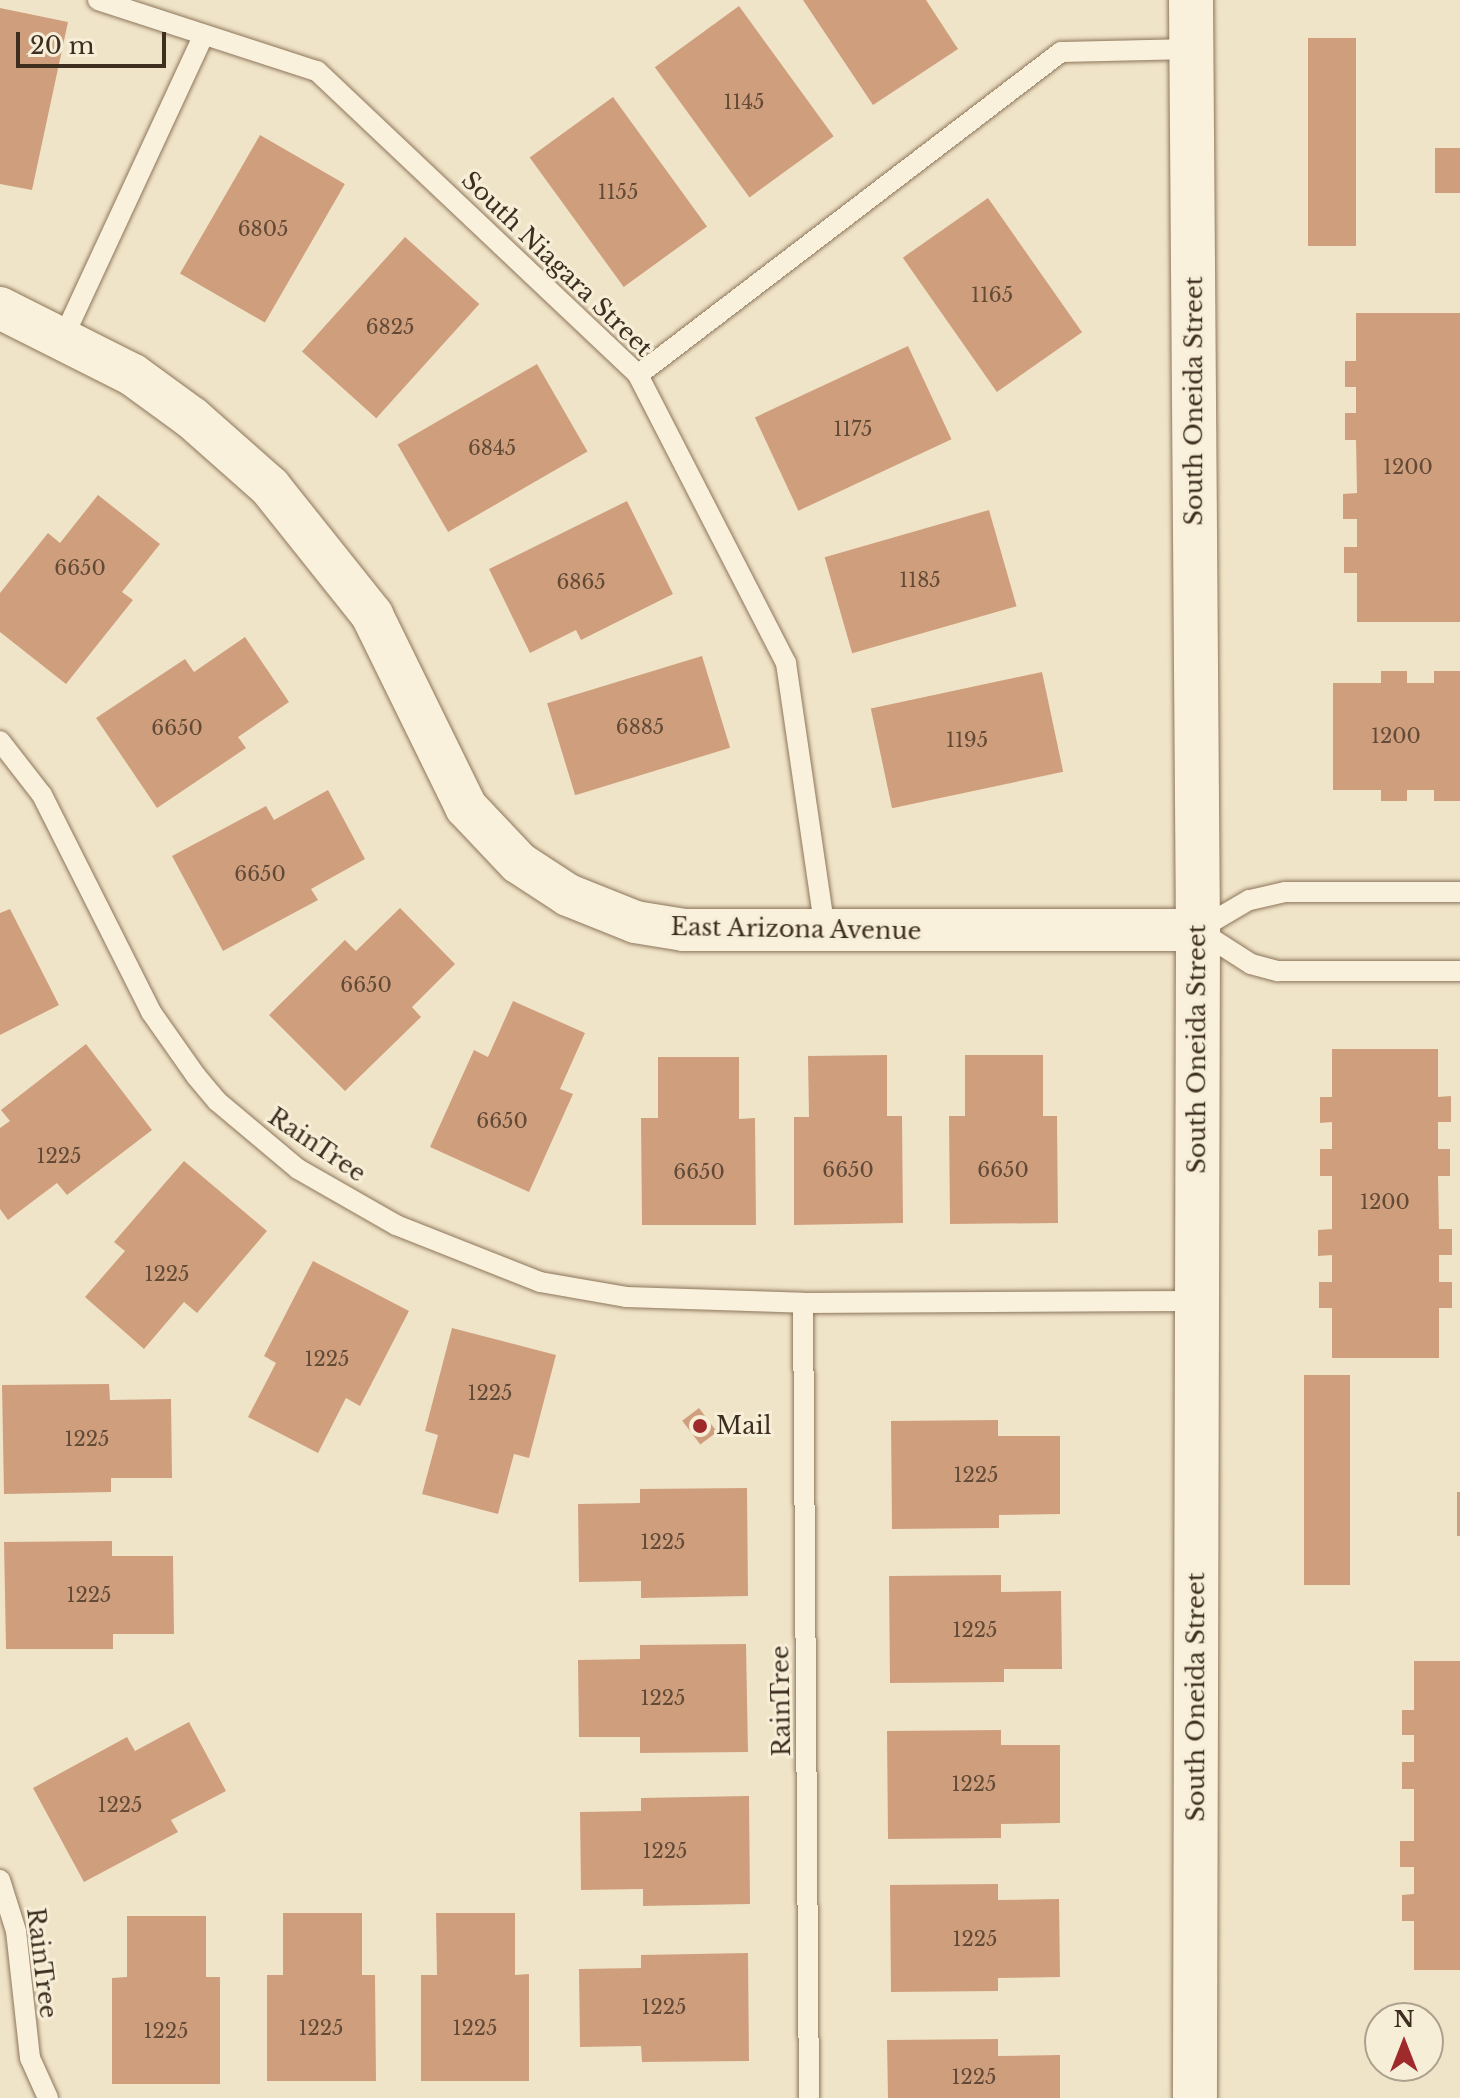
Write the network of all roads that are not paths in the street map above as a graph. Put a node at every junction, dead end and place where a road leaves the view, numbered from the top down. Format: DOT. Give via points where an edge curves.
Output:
graph roads {
  1 [pos="98,0"];
  2 [pos="1191,0"];
  3 [pos="204,35"];
  4 [pos="1192,49"];
  5 [pos="0,308"];
  6 [pos="64,336"];
  7 [pos="638,375"];
  8 [pos="0,741"];
  9 [pos="1460,892"];
  10 [pos="1198,930"];
  11 [pos="825,931"];
  12 [pos="1460,971"];
  13 [pos="1197,1301"];
  14 [pos="803,1303"];
  15 [pos="0,1880"];
  16 [pos="48,2098"];
  17 [pos="809,2098"];
  18 [pos="1195,2098"];
  1 -- 3 [label="lane, South Niagara Street"];
  2 -- 4 [label="street, South Oneida Street"];
  3 -- 6 [label="lane"];
  3 -- 7 [label="lane, South Niagara Street" via="317,71"];
  4 -- 7 [label="lane" via="1061,52"];
  4 -- 10 [label="street, South Oneida Street"];
  5 -- 6 [label="street, East Arizona Avenue"];
  6 -- 11 [label="street, East Arizona Avenue" via="179,407 300,519 372,615 466,807 519,863 585,904 648,925"];
  7 -- 11 [label="lane, South Niagara Street" via="786,663"];
  8 -- 14 [label="lane, RainTree" via="42,795 170,1041 217,1101 298,1169 396,1225 540,1282 626,1297"];
  9 -- 10 [label="lane" via="1285,892 1249,900"];
  10 -- 11 [label="street, East Arizona Avenue"];
  10 -- 12 [label="lane" via="1251,964 1278,971"];
  10 -- 13 [label="street, South Oneida Street"];
  13 -- 14 [label="lane, RainTree"];
  13 -- 18 [label="street, South Oneida Street"];
  14 -- 17 [label="lane, RainTree"];
  15 -- 16 [label="lane, RainTree" via="16,1931 30,2058"];
}
